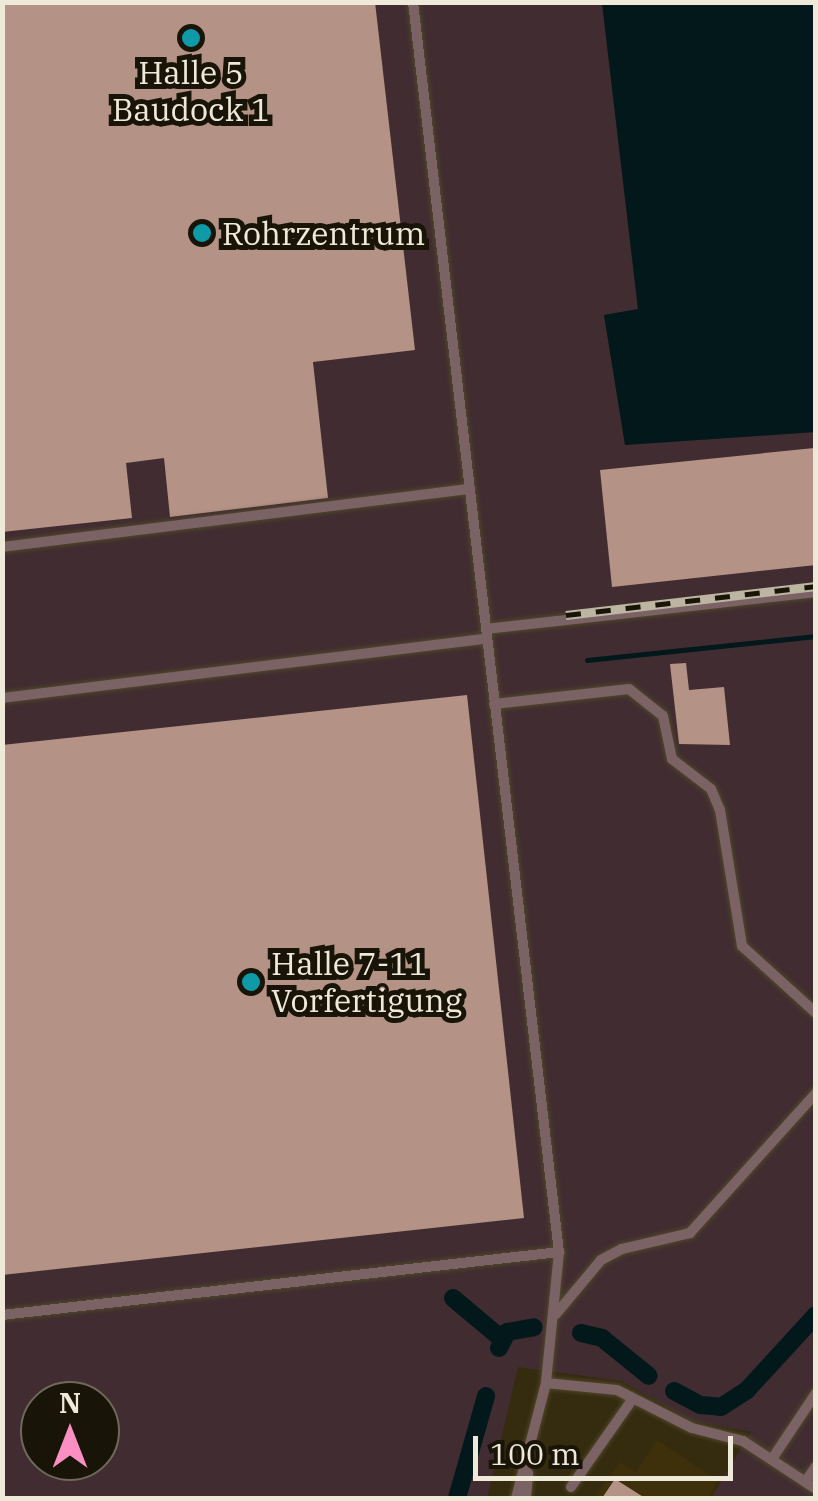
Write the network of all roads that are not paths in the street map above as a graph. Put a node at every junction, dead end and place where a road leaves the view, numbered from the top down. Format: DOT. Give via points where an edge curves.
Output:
graph roads {
  1 [pos="414,2"];
  2 [pos="469,488"];
  3 [pos="2,547"];
  4 [pos="816,592"];
  5 [pos="486,634"];
  6 [pos="2,698"];
  7 [pos="494,704"];
  8 [pos="816,1013"];
  9 [pos="816,1093"];
  10 [pos="559,1252"];
  11 [pos="2,1315"];
  12 [pos="553,1320"];
  13 [pos="546,1383"];
  14 [pos="816,1393"];
  15 [pos="632,1400"];
  16 [pos="531,1442"];
  17 [pos="772,1459"];
  18 [pos="816,1466"];
  19 [pos="810,1485"];
  20 [pos="571,1488"];
  21 [pos="516,1498"];
  22 [pos="526,1498"];
  1 -- 2 [label="lane"];
  2 -- 3 [label="lane"];
  2 -- 5 [label="lane"];
  4 -- 5 [label="lane"];
  5 -- 6 [label="lane"];
  5 -- 7 [label="lane"];
  7 -- 8 [label="lane" via="629,690 663,716 672,759 711,789 720,810 742,946"];
  7 -- 10 [label="lane"];
  9 -- 12 [label="lane" via="690,1233 601,1260"];
  10 -- 11 [label="lane"];
  10 -- 12 [label="lane"];
  12 -- 13 [label="lane"];
  13 -- 15 [label="lane" via="589,1382"];
  13 -- 16 [label="lane"];
  14 -- 17 [label="lane"];
  15 -- 17 [label="lane"];
  15 -- 20 [label="lane"];
  16 -- 21 [label="lane"];
  16 -- 22 [label="lane"];
  17 -- 19 [label="lane"];
  18 -- 19 [label="lane"];
}
